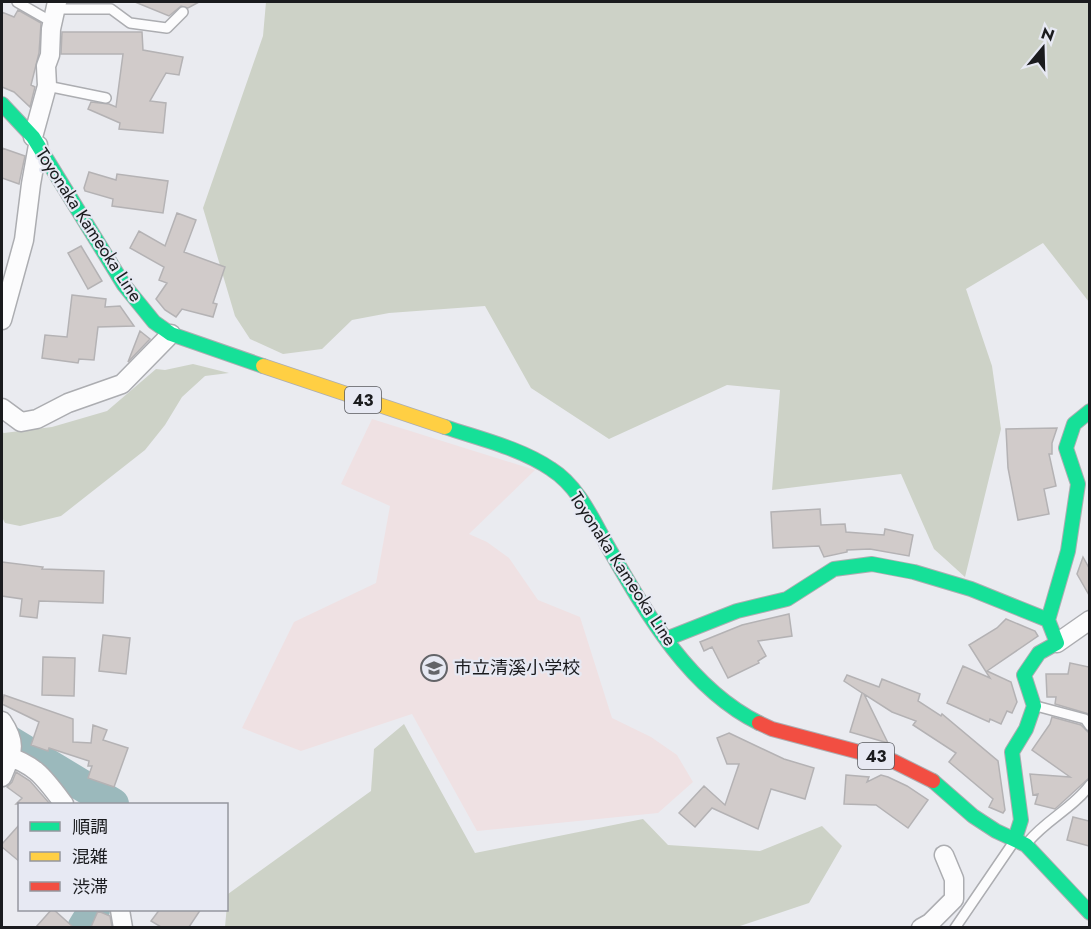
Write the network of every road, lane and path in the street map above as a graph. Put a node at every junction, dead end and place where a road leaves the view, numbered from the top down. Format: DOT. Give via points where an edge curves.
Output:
graph roads {
  1 [pos="17,2"];
  2 [pos="55,11"];
  3 [pos="183,12"];
  4 [pos="47,86"];
  5 [pos="106,98"];
  6 [pos="2,104"];
  7 [pos="35,141"];
  8 [pos="2,320"];
  9 [pos="171,333"];
  10 [pos="2,408"];
  11 [pos="1089,411"];
  12 [pos="1048,620"];
  13 [pos="1089,620"];
  14 [pos="666,639"];
  15 [pos="1057,643"];
  16 [pos="1034,706"];
  17 [pos="2,721"];
  18 [pos="1089,726"];
  19 [pos="6,755"];
  20 [pos="2,777"];
  21 [pos="1089,785"];
  22 [pos="63,803"];
  23 [pos="1020,842"];
  24 [pos="944,855"];
  25 [pos="1089,913"];
  26 [pos="921,927"];
  27 [pos="955,927"];
  1 -- 2 [label="lane"];
  2 -- 3 [label="lane" via="111,9 130,23 167,28"];
  2 -- 4 [label="street" via="46,66"];
  4 -- 5 [label="lane"];
  4 -- 7 [label="street"];
  6 -- 7 [label="main road, Toyonaka Kameoka Line / 43"];
  7 -- 8 [label="street" via="24,240"];
  7 -- 9 [label="main road, Toyonaka Kameoka Line / 43" via="124,285 154,322"];
  9 -- 10 [label="street" via="122,384 21,423"];
  9 -- 14 [label="main road, Toyonaka Kameoka Line / 43" via="513,450 552,469 579,496"];
  11 -- 12 [label="main road" via="1074,424 1066,448 1078,484 1068,551"];
  12 -- 14 [label="main road" via="971,589 872,564 834,569 787,599 737,611"];
  12 -- 15 [label="main road"];
  13 -- 15 [label="street"];
  14 -- 23 [label="main road, Toyonaka Kameoka Line / 43" via="706,686 737,712 772,729 910,768 936,783 973,816"];
  15 -- 16 [label="main road" via="1039,653 1024,675"];
  16 -- 18 [label="lane" via="1085,719"];
  16 -- 23 [label="main road" via="1012,752"];
  17 -- 19 [label="street" via="13,746"];
  19 -- 20 [label="street"];
  19 -- 22 [label="street" via="42,774"];
  21 -- 23 [label="lane" via="1081,797"];
  23 -- 25 [label="main road, Toyonaka Kameoka Line / 43"];
  23 -- 27 [label="lane"];
  24 -- 26 [label="street" via="954,879 954,899"];
}
